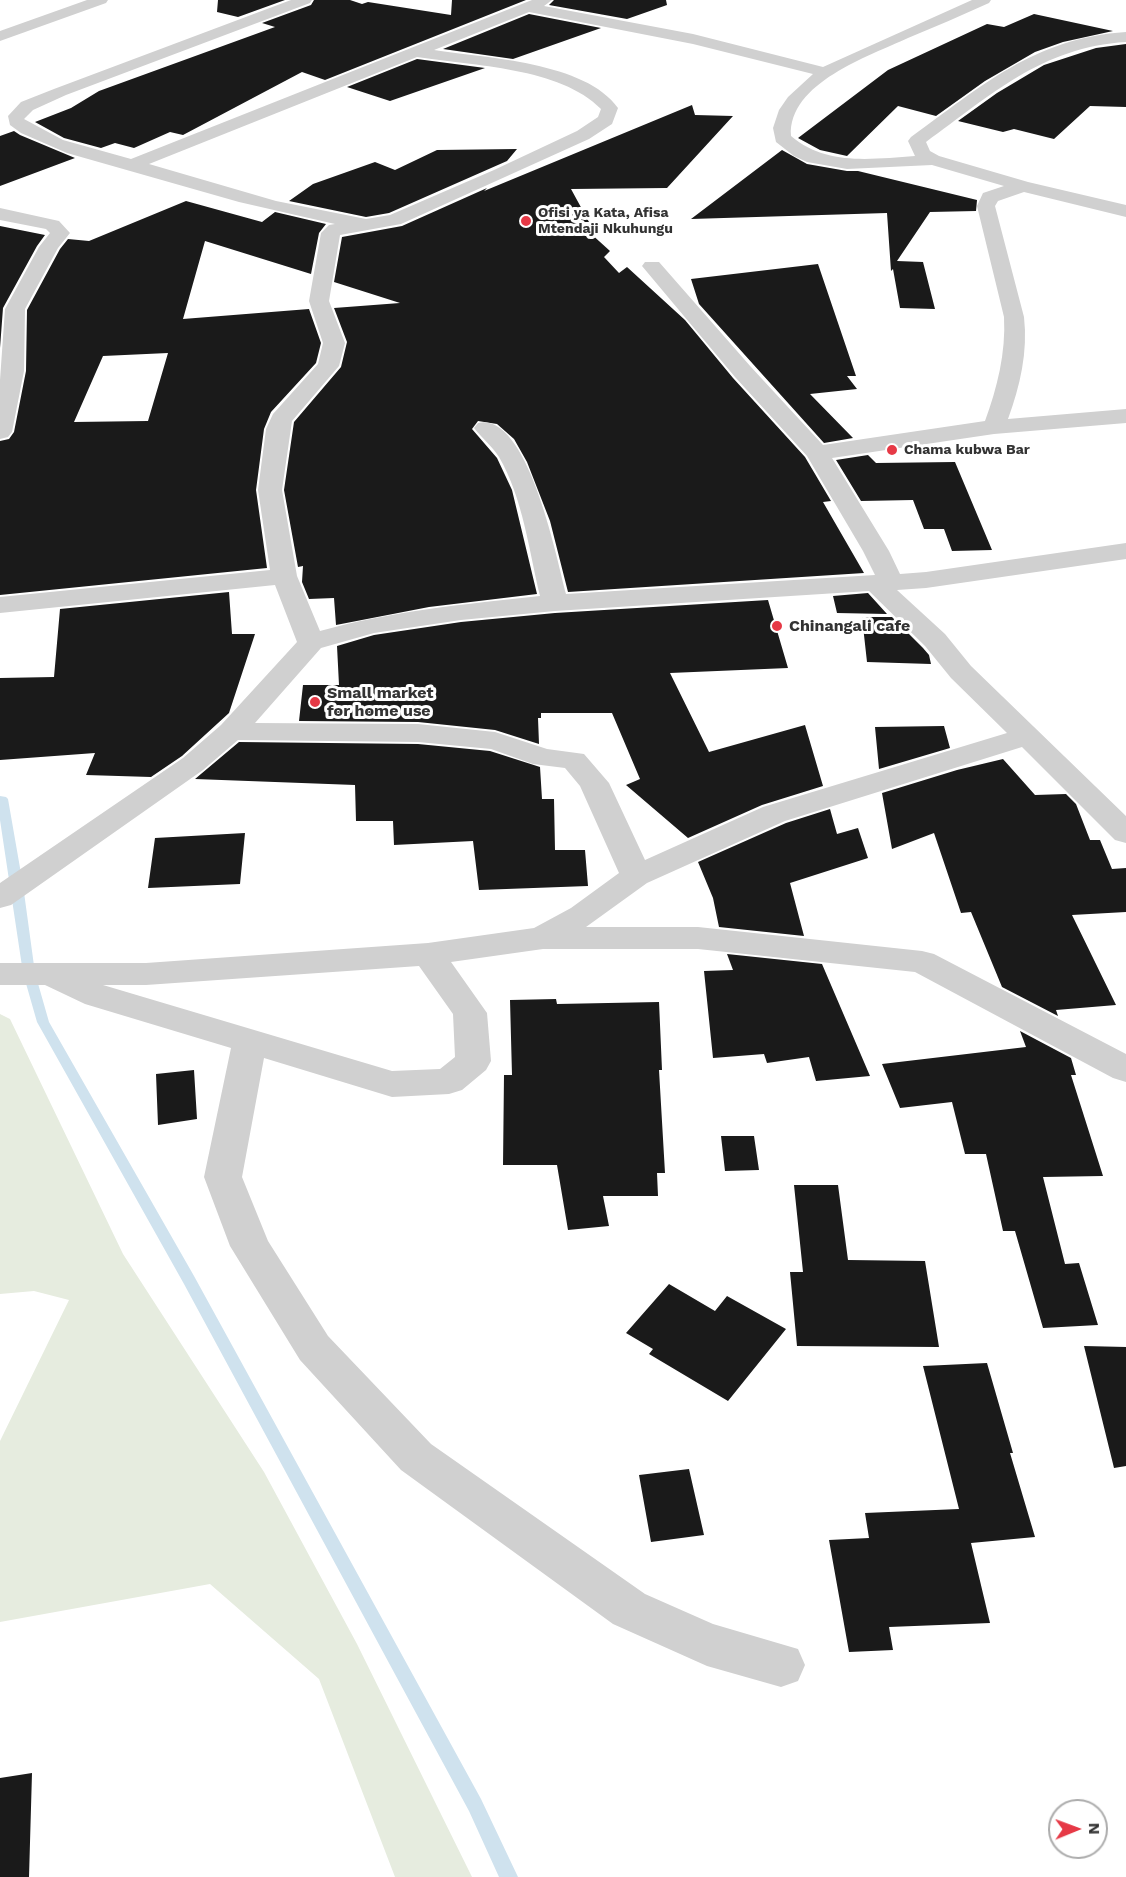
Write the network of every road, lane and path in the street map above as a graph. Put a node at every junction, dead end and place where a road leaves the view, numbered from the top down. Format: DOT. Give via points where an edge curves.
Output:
graph roads {
  1 [pos="101,0"];
  2 [pos="305,0"];
  3 [pos="544,0"];
  4 [pos="984,0"];
  5 [pos="528,7"];
  6 [pos="0,36"];
  7 [pos="1126,37"];
  8 [pos="418,52"];
  9 [pos="825,72"];
  10 [pos="933,160"];
  11 [pos="132,165"];
  12 [pos="1023,186"];
  13 [pos="1126,211"];
  14 [pos="3,217"];
  15 [pos="371,222"];
  16 [pos="652,266"];
  17 [pos="1126,416"];
  18 [pos="994,427"];
  19 [pos="486,428"];
  20 [pos="0,432"];
  21 [pos="817,453"];
  22 [pos="1126,551"];
  23 [pos="284,576"];
  24 [pos="883,583"];
  25 [pos="555,603"];
  26 [pos="0,605"];
  27 [pos="311,642"];
  28 [pos="231,731"];
  29 [pos="1028,736"];
  30 [pos="1126,833"];
  31 [pos="636,876"];
  32 [pos="0,898"];
  33 [pos="542,938"];
  34 [pos="428,954"];
  35 [pos="46,974"];
  36 [pos="0,975"];
  37 [pos="250,1042"];
  38 [pos="1126,1069"];
  39 [pos="782,1665"];
  1 -- 6 [label="street"];
  2 -- 11 [label="street" via="60,92 27,106 16,116 21,126 43,137"];
  3 -- 5 [label="street"];
  4 -- 9 [label="street"];
  5 -- 8 [label="street"];
  5 -- 9 [label="street" via="684,37"];
  7 -- 10 [label="street" via="1092,39 1029,63 917,141 922,154"];
  8 -- 11 [label="street"];
  8 -- 15 [label="street" via="541,74 582,86 610,108 606,120 583,135 394,220"];
  9 -- 10 [label="street" via="785,114 780,127 782,138 801,153 824,161"];
  10 -- 12 [label="street"];
  11 -- 15 [label="street" via="296,212"];
  12 -- 13 [label="street"];
  12 -- 18 [label="street" via="990,197 986,206 1017,334"];
  14 -- 20 [label="street" via="52,225 60,233 15,309 13,371"];
  15 -- 23 [label="street" via="331,233 319,301 334,343 328,366 281,419 278,429 270,490"];
  16 -- 21 [label="street"];
  17 -- 18 [label="street"];
  18 -- 21 [label="street"];
  19 -- 25 [label="street" via="504,446 519,476"];
  21 -- 24 [label="street" via="870,541"];
  22 -- 24 [label="street"];
  23 -- 26 [label="street"];
  23 -- 27 [label="street"];
  24 -- 25 [label="street"];
  24 -- 29 [label="street" via="961,672"];
  25 -- 27 [label="street" via="372,625"];
  27 -- 28 [label="street"];
  28 -- 31 [label="street" via="418,733 495,741 543,758 574,760 594,783"];
  28 -- 32 [label="street" via="193,764"];
  29 -- 30 [label="street"];
  29 -- 31 [label="street" via="774,814"];
  31 -- 33 [label="street" via="583,915"];
  33 -- 34 [label="street"];
  33 -- 38 [label="street" via="698,938 922,962"];
  34 -- 35 [label="street" via="146,974"];
  34 -- 37 [label="street" via="470,1012 473,1061 449,1081 392,1084"];
  35 -- 36 [label="street"];
  35 -- 37 [label="street" via="97,996"];
  37 -- 39 [label="street" via="223,1177 250,1246 314,1348 416,1457 620,1603 707,1644"];
}
